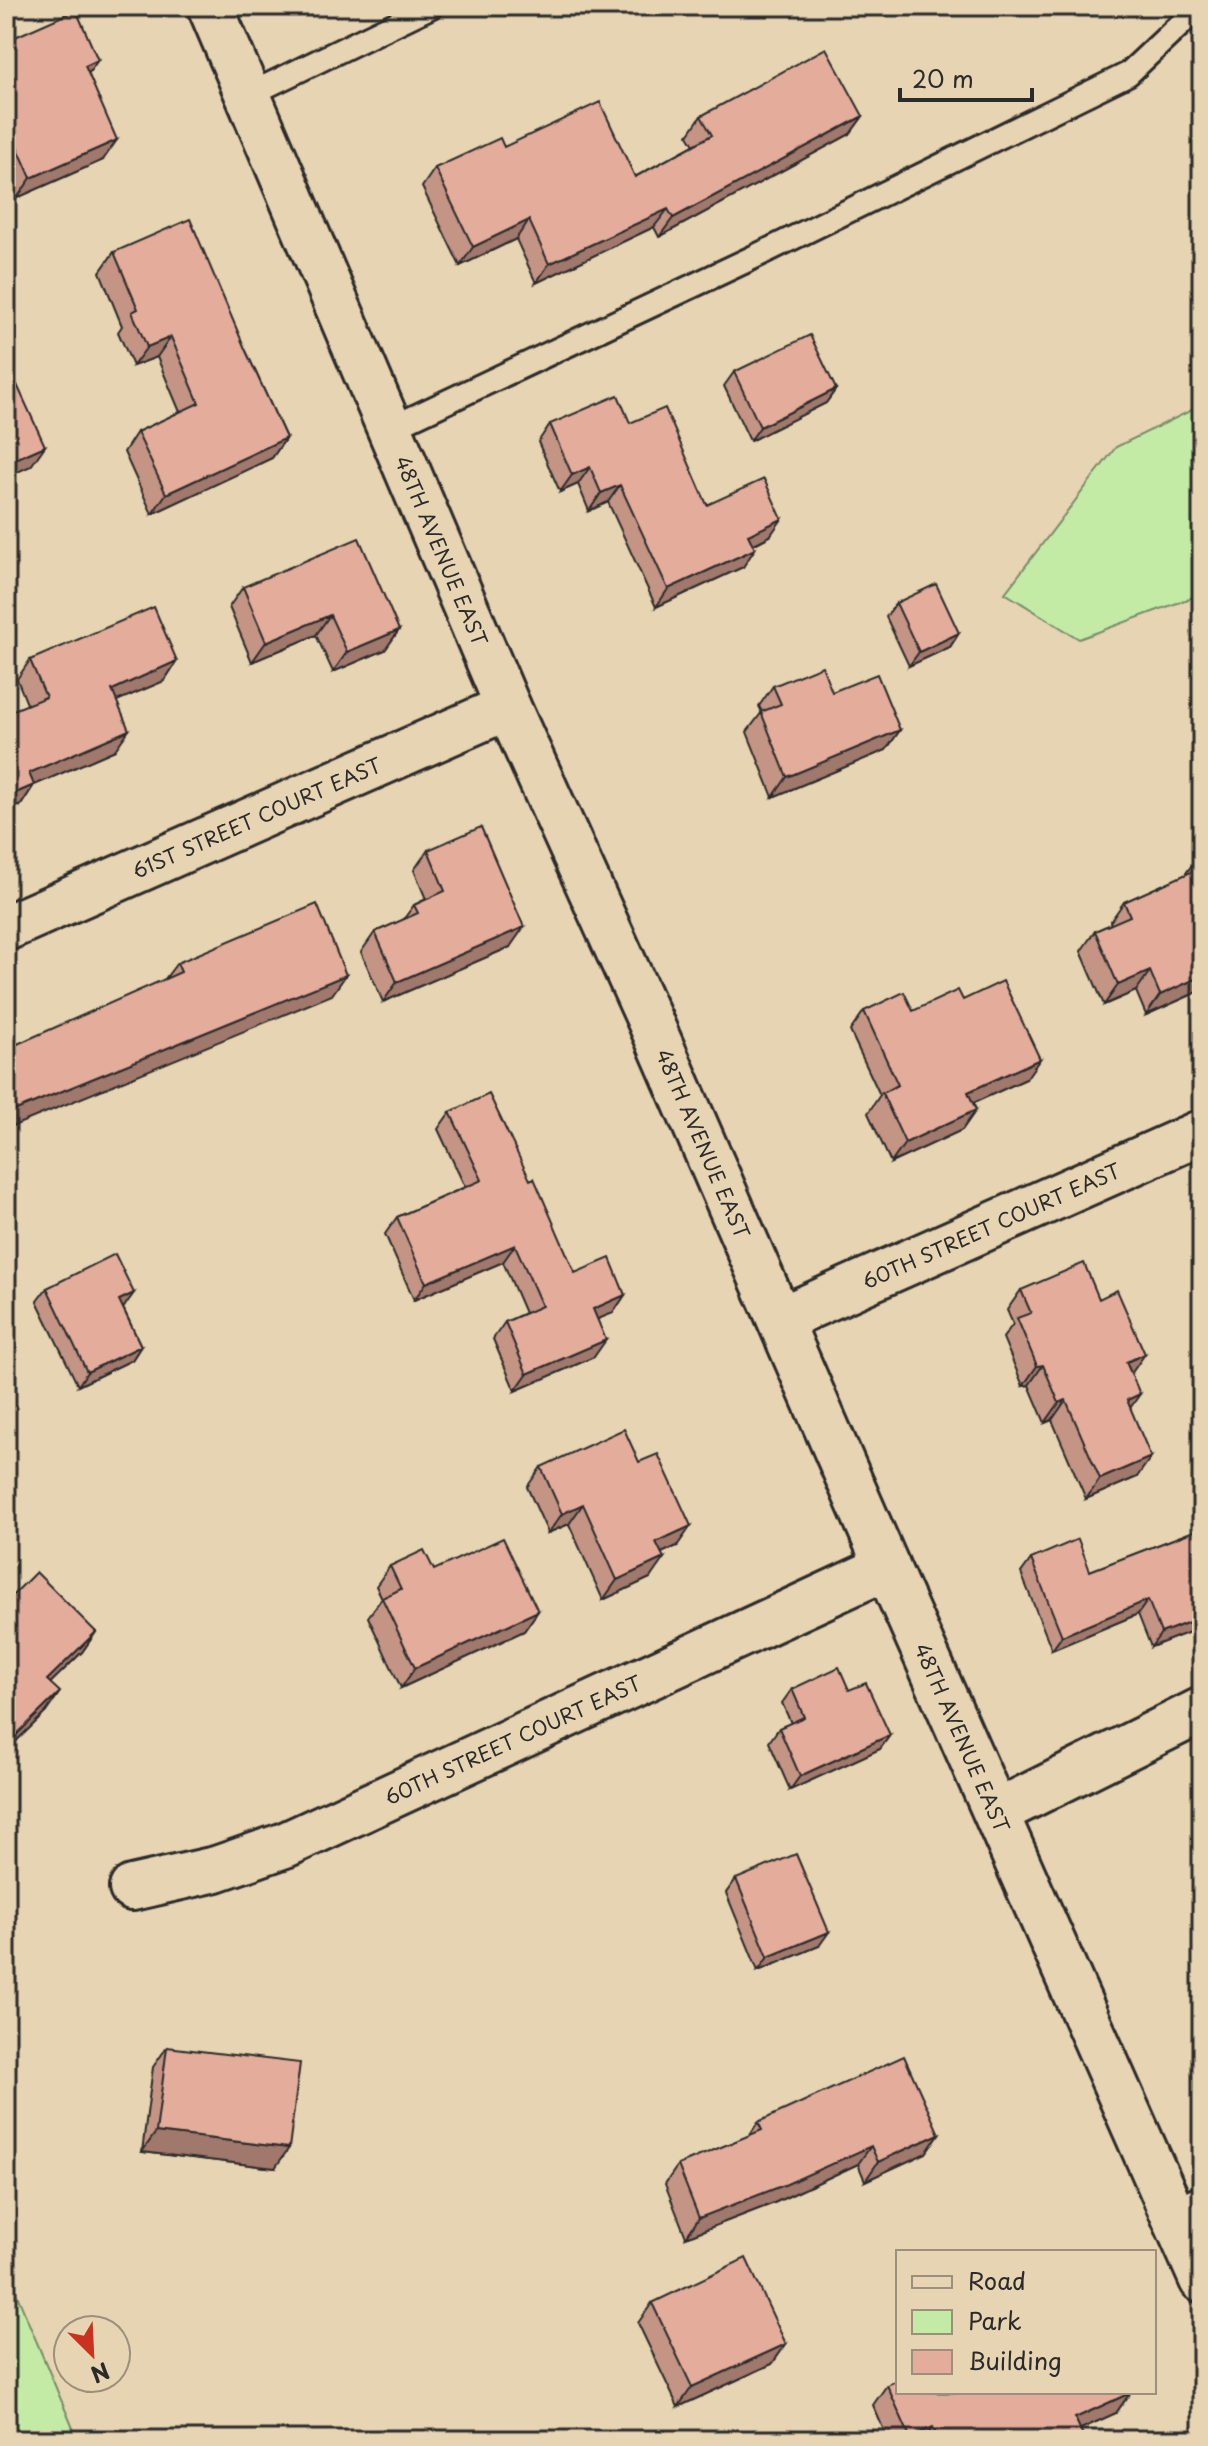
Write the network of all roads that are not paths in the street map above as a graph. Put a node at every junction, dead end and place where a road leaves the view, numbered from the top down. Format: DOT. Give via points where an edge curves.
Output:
graph roads {
  1 [pos="210,6"];
  2 [pos="432,6"];
  3 [pos="1200,6"];
  4 [pos="248,95"];
  5 [pos="389,429"];
  6 [pos="508,707"];
  7 [pos="6,928"];
  8 [pos="1202,1132"];
  9 [pos="781,1319"];
  10 [pos="887,1567"];
  11 [pos="1202,1710"];
  12 [pos="997,1812"];
  13 [pos="132,1888"];
  14 [pos="1189,2215"];
  15 [pos="1202,2280"];
  1 -- 4 [label="street, 48TH AVENUE EAST"];
  2 -- 4 [label="lane"];
  3 -- 5 [label="lane" via="1128,74"];
  4 -- 5 [label="street, 48TH AVENUE EAST"];
  5 -- 6 [label="street, 48TH AVENUE EAST"];
  6 -- 7 [label="street, 61ST STREET COURT EAST"];
  6 -- 9 [label="street, 48TH AVENUE EAST"];
  8 -- 9 [label="street, 60TH STREET COURT EAST"];
  9 -- 10 [label="street, 48TH AVENUE EAST"];
  10 -- 12 [label="street, 48TH AVENUE EAST"];
  10 -- 13 [label="street, 60TH STREET COURT EAST" via="285,1845 216,1869"];
  11 -- 12 [label="street"];
  12 -- 14 [label="street, 48TH AVENUE EAST"];
  14 -- 15 [label="street, 48TH AVENUE EAST"];
}
